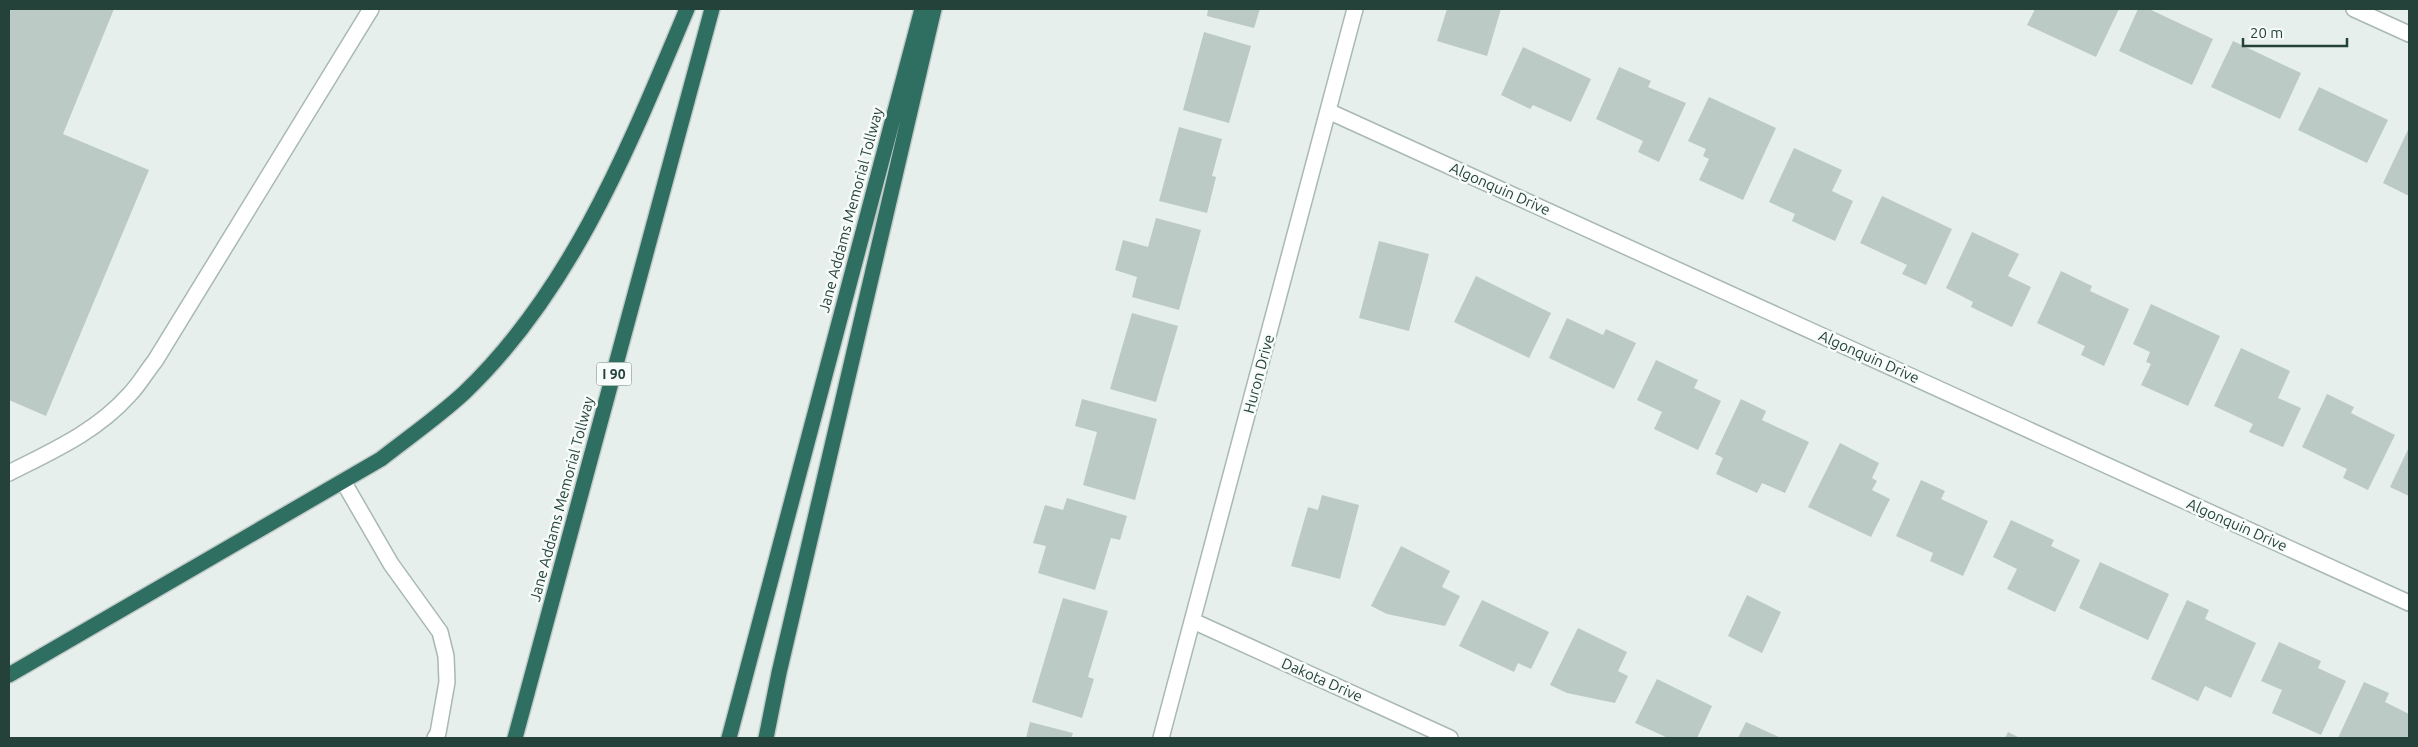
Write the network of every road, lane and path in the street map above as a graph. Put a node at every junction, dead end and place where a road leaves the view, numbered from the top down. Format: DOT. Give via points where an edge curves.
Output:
graph roads {
  1 [pos="371,9"];
  2 [pos="687,9"];
  3 [pos="712,9"];
  4 [pos="922,9"];
  5 [pos="934,9"];
  6 [pos="1355,9"];
  7 [pos="2354,9"];
  8 [pos="2409,34"];
  9 [pos="1328,111"];
  10 [pos="9,473"];
  11 [pos="342,481"];
  12 [pos="2409,603"];
  13 [pos="1193,621"];
  14 [pos="9,675"];
  15 [pos="435,738"];
  16 [pos="515,738"];
  17 [pos="729,738"];
  18 [pos="766,738"];
  19 [pos="1161,738"];
  20 [pos="1450,738"];
  1 -- 10 [label="street" via="155,361 129,395 101,422 74,440"];
  2 -- 11 [label="highway" via="640,120 588,226 537,307 503,351 458,398 381,459"];
  3 -- 16 [label="highway, Jane Addams Memorial Tollway / I 90"];
  4 -- 17 [label="highway, Jane Addams Memorial Tollway"];
  5 -- 18 [label="highway"];
  6 -- 9 [label="street, Huron Drive"];
  7 -- 8 [label="street"];
  9 -- 12 [label="street, Algonquin Drive"];
  9 -- 13 [label="street, Huron Drive"];
  11 -- 14 [label="highway"];
  11 -- 15 [label="street" via="391,564 440,632 446,656 446,682"];
  13 -- 19 [label="street, Huron Drive"];
  13 -- 20 [label="street, Dakota Drive"];
}
